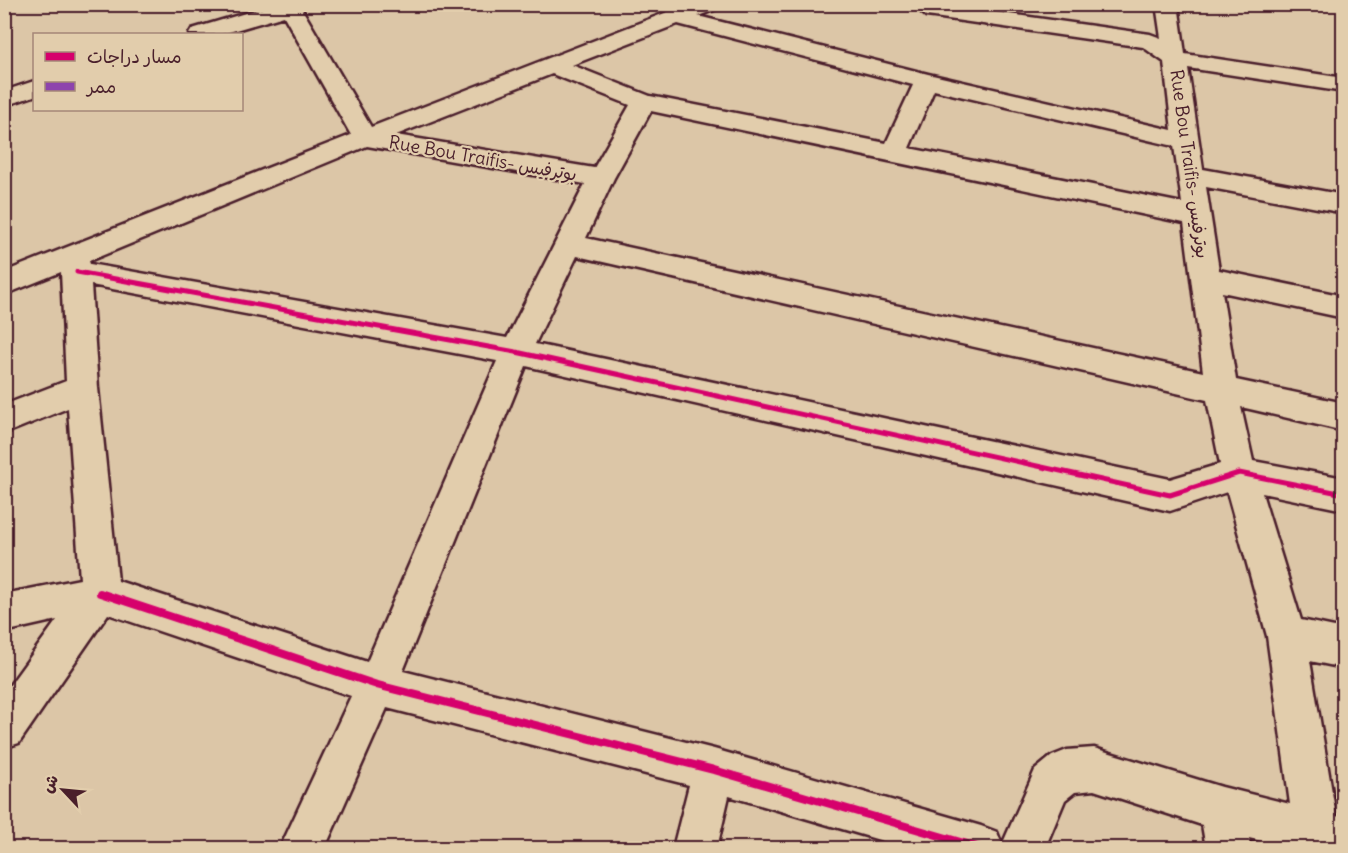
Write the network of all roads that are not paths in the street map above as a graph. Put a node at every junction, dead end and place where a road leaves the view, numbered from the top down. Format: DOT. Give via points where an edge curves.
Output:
graph roads {
  1 [pos="709,4"];
  2 [pos="922,4"];
  3 [pos="1167,4"];
  4 [pos="289,6"];
  5 [pos="678,17"];
  6 [pos="203,33"];
  7 [pos="1174,59"];
  8 [pos="553,66"];
  9 [pos="926,81"];
  10 [pos="1344,85"];
  11 [pos="33,88"];
  12 [pos="4,99"];
  13 [pos="644,102"];
  14 [pos="365,138"];
  15 [pos="1187,141"];
  16 [pos="894,153"];
  17 [pos="1193,176"];
  18 [pos="601,178"];
  19 [pos="1344,204"];
  20 [pos="1198,216"];
  21 [pos="569,244"];
  22 [pos="76,264"];
  23 [pos="1207,278"];
  24 [pos="4,284"];
  25 [pos="1344,307"];
  26 [pos="516,352"];
  27 [pos="82,388"];
  28 [pos="1221,388"];
  29 [pos="1344,417"];
  30 [pos="4,420"];
  31 [pos="1239,473"];
  32 [pos="1344,494"];
  33 [pos="100,594"];
  34 [pos="4,613"];
  35 [pos="1286,636"];
  36 [pos="1344,649"];
  37 [pos="376,686"];
  38 [pos="4,728"];
  39 [pos="714,770"];
  40 [pos="1225,829"];
  41 [pos="1330,838"];
  42 [pos="302,849"];
  43 [pos="695,849"];
  44 [pos="981,849"];
  45 [pos="1023,849"];
  1 -- 5 [label="street"];
  2 -- 7 [label="street, Rue Bou Traifis- بوترفيس" via="934,10 1149,41"];
  3 -- 7 [label="street"];
  4 -- 6 [label="street"];
  4 -- 14 [label="street"];
  5 -- 8 [label="street"];
  5 -- 9 [label="street"];
  7 -- 10 [label="street"];
  7 -- 15 [label="street, Rue Bou Traifis- بوترفيس"];
  8 -- 13 [label="street"];
  8 -- 14 [label="street"];
  9 -- 15 [label="street"];
  9 -- 16 [label="street"];
  11 -- 12 [label="street"];
  13 -- 16 [label="street"];
  13 -- 18 [label="street"];
  14 -- 18 [label="street, Rue Bou Traifis- بوترفيس"];
  14 -- 22 [label="street"];
  15 -- 17 [label="street, Rue Bou Traifis- بوترفيس"];
  16 -- 20 [label="street"];
  17 -- 19 [label="street"];
  17 -- 20 [label="street, Rue Bou Traifis- بوترفيس"];
  18 -- 21 [label="street"];
  20 -- 23 [label="street, Rue Bou Traifis- بوترفيس"];
  21 -- 26 [label="street"];
  21 -- 28 [label="street"];
  22 -- 24 [label="street"];
  22 -- 26 [label="street"];
  22 -- 27 [label="street"];
  23 -- 25 [label="street"];
  23 -- 28 [label="street, Rue Bou Traifis- بوترفيس"];
  26 -- 31 [label="street" via="1170,495"];
  26 -- 37 [label="street"];
  27 -- 30 [label="street"];
  27 -- 33 [label="street"];
  28 -- 29 [label="street"];
  28 -- 31 [label="street"];
  31 -- 32 [label="street"];
  31 -- 35 [label="street"];
  33 -- 34 [label="street"];
  33 -- 37 [label="street"];
  33 -- 38 [label="street"];
  35 -- 36 [label="street"];
  35 -- 41 [label="street"];
  37 -- 39 [label="street"];
  37 -- 42 [label="street"];
  39 -- 43 [label="street"];
  39 -- 44 [label="street"];
  40 -- 41 [label="street"];
  40 -- 45 [label="street" via="1094,769 1067,771 1050,785"];
}
